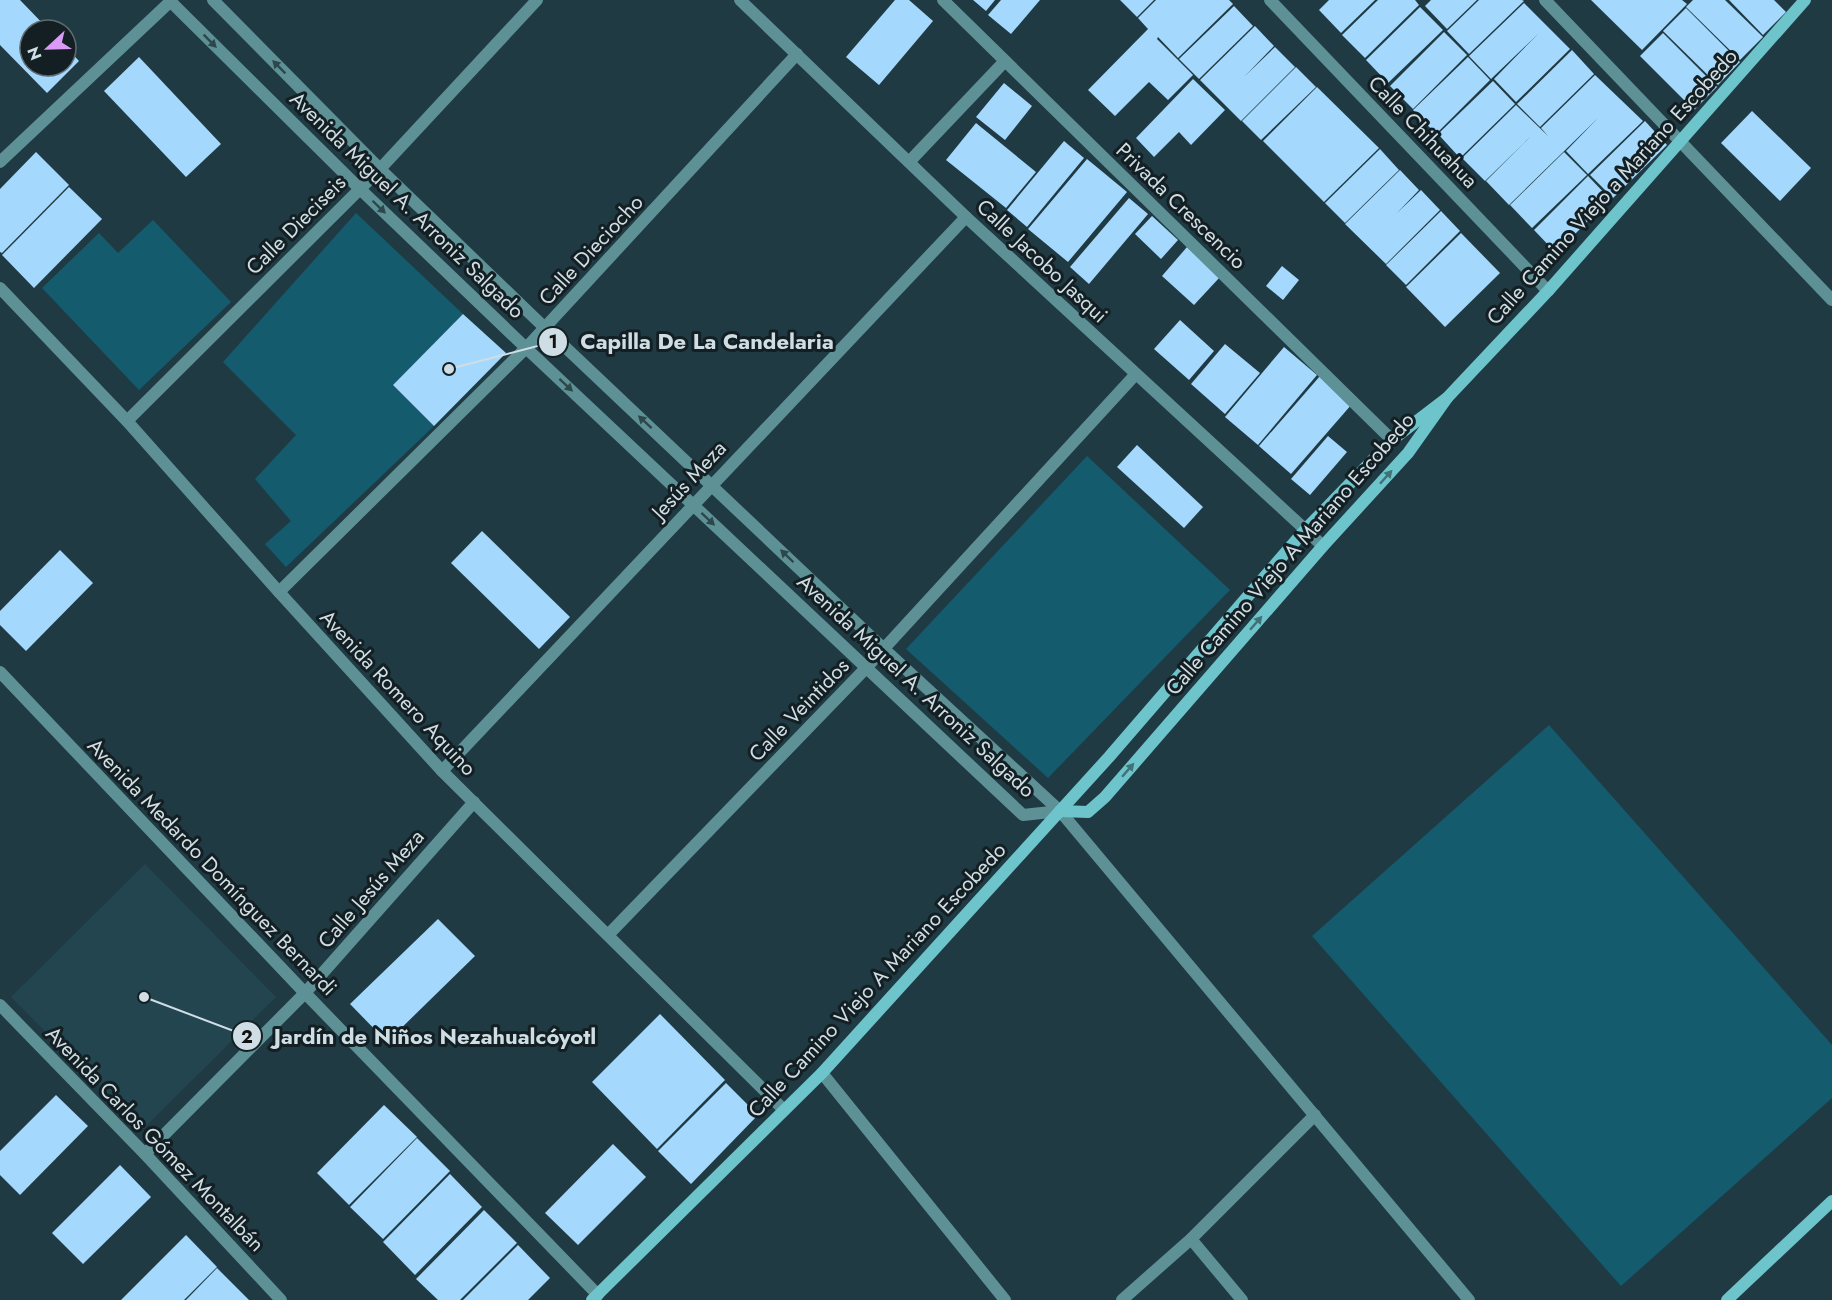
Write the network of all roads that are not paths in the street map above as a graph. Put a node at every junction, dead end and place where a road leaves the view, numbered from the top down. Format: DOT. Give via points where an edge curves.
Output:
graph roads {
  1 [pos="170,0"];
  2 [pos="213,0"];
  3 [pos="537,0"];
  4 [pos="740,0"];
  5 [pos="943,0"];
  6 [pos="1270,0"];
  7 [pos="1805,0"];
  8 [pos="1546,1"];
  9 [pos="797,54"];
  10 [pos="1005,61"];
  11 [pos="1680,140"];
  12 [pos="0,162"];
  13 [pos="909,162"];
  14 [pos="380,169"];
  15 [pos="360,189"];
  16 [pos="966,217"];
  17 [pos="0,288"];
  18 [pos="1548,291"];
  19 [pos="1832,300"];
  20 [pos="545,328"];
  21 [pos="526,348"];
  22 [pos="1136,375"];
  23 [pos="1447,398"];
  24 [pos="127,421"];
  25 [pos="1392,440"];
  26 [pos="712,484"];
  27 [pos="693,504"];
  28 [pos="1305,530"];
  29 [pos="1323,546"];
  30 [pos="279,592"];
  31 [pos="883,648"];
  32 [pos="867,668"];
  33 [pos="0,672"];
  34 [pos="442,771"];
  35 [pos="474,802"];
  36 [pos="1060,811"];
  37 [pos="608,935"];
  38 [pos="305,993"];
  39 [pos="0,1005"];
  40 [pos="822,1073"];
  41 [pos="784,1110"];
  42 [pos="1315,1115"];
  43 [pos="145,1154"];
  44 [pos="1832,1201"];
  45 [pos="1191,1239"];
  46 [pos="595,1297"];
  47 [pos="280,1300"];
  48 [pos="1005,1300"];
  49 [pos="1122,1300"];
  50 [pos="1242,1300"];
  51 [pos="1469,1300"];
  52 [pos="1727,1300"];
  1 -- 12 [label="street"];
  1 -- 15 [label="street, Avenida Miguel A. Arroniz Salgado, one-way"];
  14 -- 2 [label="street, Avenida Miguel A. Arroniz Salgado, one-way"];
  3 -- 14 [label="street, Calle Dieciseis"];
  4 -- 9 [label="street, Calle Jacobo Jasqui"];
  5 -- 10 [label="street, Privada Crescencio"];
  6 -- 18 [label="street, Calle Chihuahua"];
  7 -- 11 [label="street, Calle Camino Viejo a Mariano Escobedo"];
  8 -- 11 [label="street"];
  9 -- 13 [label="street, Calle Jacobo Jasqui"];
  9 -- 20 [label="street, Calle Dieciocho"];
  10 -- 13 [label="street"];
  10 -- 25 [label="street, Privada Crescencio"];
  11 -- 18 [label="street, Calle Camino Viejo a Mariano Escobedo"];
  11 -- 19 [label="street"];
  13 -- 16 [label="street, Calle Jacobo Jasqui"];
  14 -- 15 [label="street, Calle Dieciseis"];
  14 -- 20 [label="street, Avenida Miguel A. Arroniz Salgado"];
  15 -- 21 [label="street, Avenida Miguel A. Arroniz Salgado, one-way"];
  15 -- 24 [label="street, Calle Dieciseis"];
  16 -- 22 [label="street, Calle Jacobo Jasqui"];
  16 -- 26 [label="street, Jesús Meza"];
  17 -- 24 [label="street, Avenida Romero Aquino"];
  18 -- 23 [label="street, Calle Camino Viejo a Mariano Escobedo"];
  20 -- 21 [label="street, Calle Dieciocho"];
  26 -- 20 [label="street, Avenida Miguel A. Arroniz Salgado, one-way"];
  21 -- 27 [label="street, Avenida Miguel A. Arroniz Salgado, one-way"];
  21 -- 30 [label="street, Calle Dieciocho"];
  22 -- 28 [label="street, Calle Jacobo Jasqui"];
  22 -- 31 [label="street, Calle Veintidos"];
  23 -- 25 [label="street, Calle Camino Viejo A Mariano Escobedo"];
  29 -- 23 [label="street, Calle Camino Viejo A Mariano Escobedo, one-way" via="1408,453"];
  24 -- 30 [label="street, Avenida Romero Aquino"];
  25 -- 28 [label="street, Calle Camino Viejo A Mariano Escobedo"];
  26 -- 27 [label="street, Jesús Meza"];
  31 -- 26 [label="street, Avenida Miguel A. Arroniz Salgado, one-way"];
  27 -- 32 [label="street, Avenida Miguel A. Arroniz Salgado, one-way"];
  27 -- 34 [label="street, Jesús Meza"];
  28 -- 29 [label="street, Calle Jacobo Jasqui"];
  28 -- 36 [label="street, Calle Camino Viejo A Mariano Escobedo"];
  36 -- 29 [label="street, Calle Camino Viejo A Mariano Escobedo, one-way" via="1088,813 1105,797"];
  30 -- 34 [label="street, Avenida Romero Aquino"];
  31 -- 32 [label="street, Calle Veintidos"];
  31 -- 36 [label="street, Avenida Miguel A. Arroniz Salgado"];
  32 -- 36 [label="street, Avenida Miguel A. Arroniz Salgado" via="1023,815"];
  32 -- 37 [label="street, Calle Veintidos"];
  33 -- 38 [label="street, Avenida Medardo Domínguez Bernardi"];
  34 -- 35 [label="street, Avenida Romero Aquino"];
  35 -- 37 [label="street, Avenida Romero Aquino"];
  35 -- 38 [label="street, Calle Jesús Meza"];
  36 -- 40 [label="street, Calle Camino Viejo A Mariano Escobedo"];
  36 -- 42 [label="street"];
  37 -- 41 [label="street, Avenida Romero Aquino"];
  38 -- 43 [label="street, Calle Jesús Meza"];
  38 -- 46 [label="street, Avenida Medardo Domínguez Bernardi"];
  39 -- 43 [label="street, Avenida Carlos Gómez Montalbán"];
  40 -- 41 [label="street, Calle Camino Viejo A Mariano Escobedo"];
  40 -- 48 [label="street"];
  41 -- 46 [label="street, Calle Camino Viejo A Mariano Escobedo"];
  42 -- 45 [label="street"];
  42 -- 51 [label="street"];
  43 -- 47 [label="street, Avenida Carlos Gómez Montalbán"];
  44 -- 52 [label="street"];
  45 -- 49 [label="street"];
  45 -- 50 [label="street"];
}
